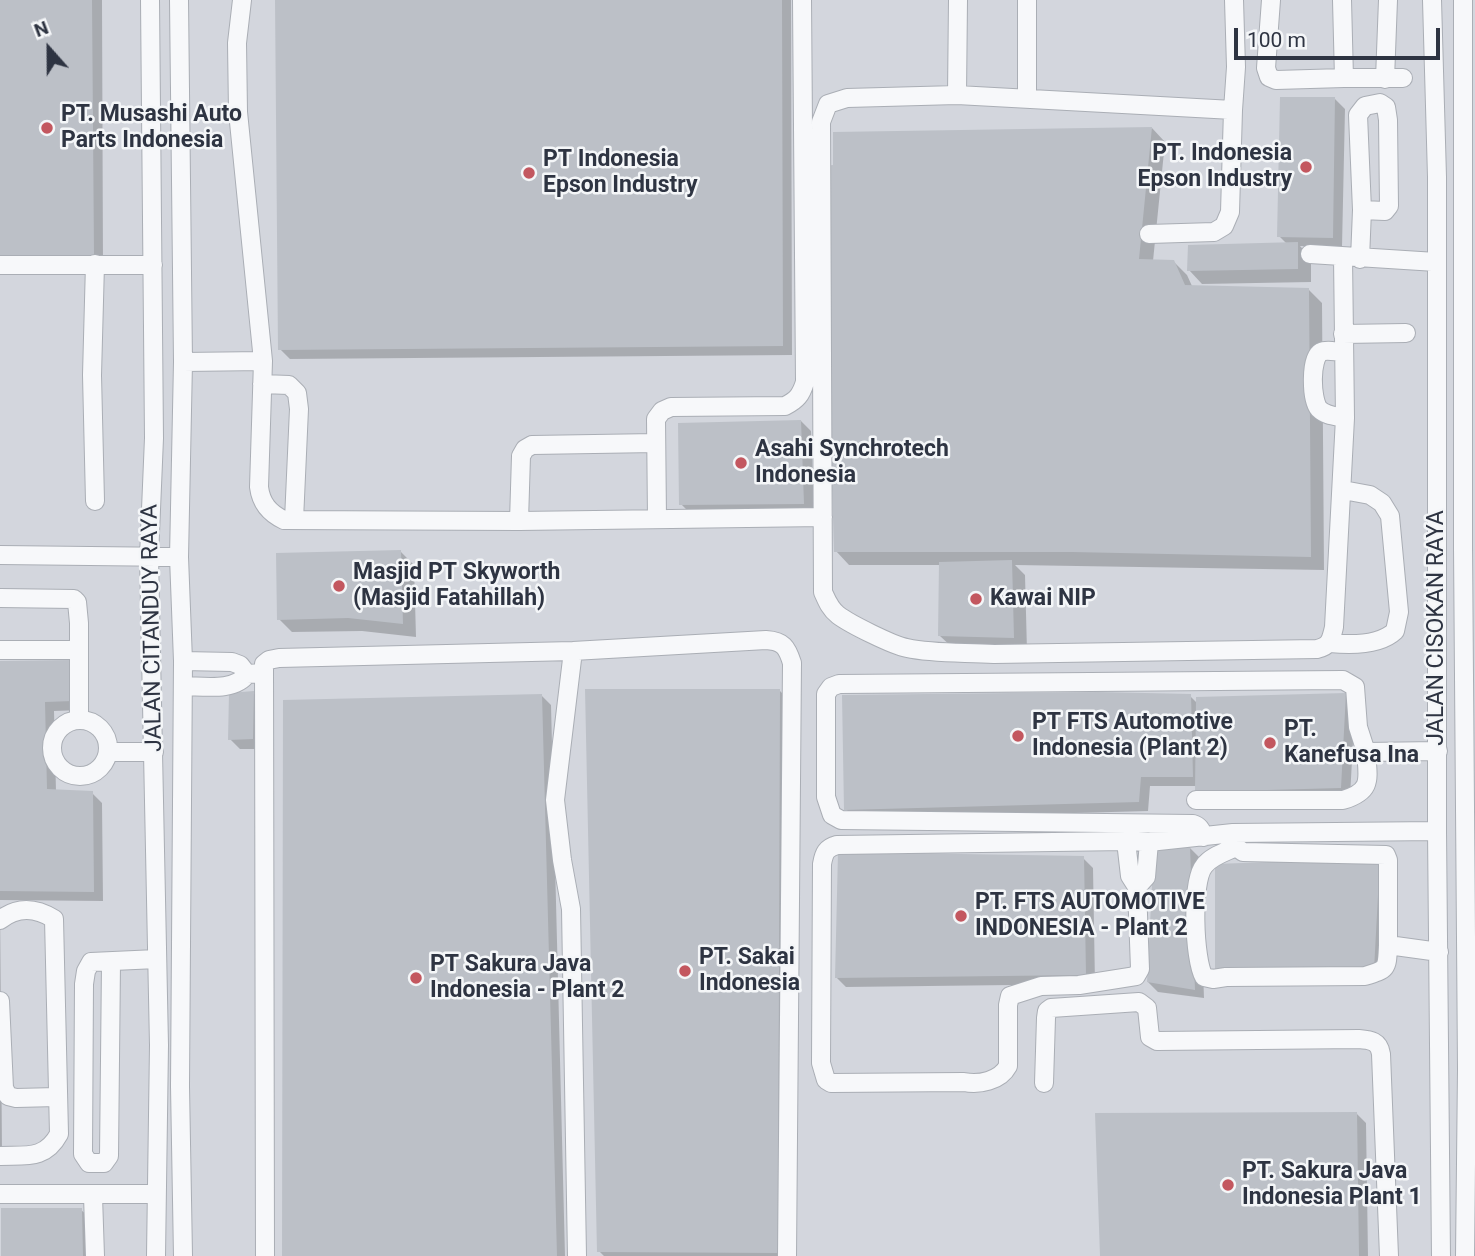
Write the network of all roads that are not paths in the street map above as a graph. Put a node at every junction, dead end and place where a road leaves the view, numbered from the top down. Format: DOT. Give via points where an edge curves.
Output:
graph roads {
  1 [pos="150,0"];
  2 [pos="179,0"];
  3 [pos="242,0"];
  4 [pos="802,0"];
  5 [pos="958,0"];
  6 [pos="1027,0"];
  7 [pos="1234,0"];
  8 [pos="1271,0"];
  9 [pos="1342,0"];
  10 [pos="1388,0"];
  11 [pos="1432,0"];
  12 [pos="1463,0"];
  13 [pos="1344,78"];
  14 [pos="957,95"];
  15 [pos="1027,99"];
  16 [pos="1233,110"];
  17 [pos="1469,118"];
  18 [pos="1437,119"];
  19 [pos="1362,210"];
  20 [pos="1149,234"];
  21 [pos="1469,235"];
  22 [pos="1310,254"];
  23 [pos="1351,258"];
  24 [pos="1436,262"];
  25 [pos="94,264"];
  26 [pos="0,265"];
  27 [pos="153,265"];
  28 [pos="1406,333"];
  29 [pos="1343,343"];
  30 [pos="263,361"];
  31 [pos="183,362"];
  32 [pos="262,384"];
  33 [pos="1345,418"];
  34 [pos="656,443"];
  35 [pos="1343,489"];
  36 [pos="95,501"];
  37 [pos="823,517"];
  38 [pos="657,519"];
  39 [pos="295,520"];
  40 [pos="519,521"];
  41 [pos="1437,547"];
  42 [pos="1469,547"];
  43 [pos="0,555"];
  44 [pos="149,556"];
  45 [pos="179,557"];
  46 [pos="0,598"];
  47 [pos="1330,643"];
  48 [pos="0,650"];
  49 [pos="79,650"];
  50 [pos="573,651"];
  51 [pos="183,661"];
  52 [pos="255,673"];
  53 [pos="183,686"];
  54 [pos="79,720"];
  55 [pos="1438,751"];
  56 [pos="109,752"];
  57 [pos="154,752"];
  58 [pos="1366,752"];
  59 [pos="1470,761"];
  60 [pos="1196,800"];
  61 [pos="1437,831"];
  62 [pos="1203,837"];
  63 [pos="1235,840"];
  64 [pos="1126,841"];
  65 [pos="1149,842"];
  66 [pos="1137,887"];
  67 [pos="0,920"];
  68 [pos="1388,945"];
  69 [pos="1439,952"];
  70 [pos="157,960"];
  71 [pos="111,963"];
  72 [pos="0,1001"];
  73 [pos="1471,1069"];
  74 [pos="1044,1083"];
  75 [pos="159,1084"];
  76 [pos="180,1086"];
  77 [pos="57,1097"];
  78 [pos="0,1156"];
  79 [pos="156,1194"];
  80 [pos="0,1195"];
  81 [pos="93,1196"];
  82 [pos="95,1256"];
  83 [pos="156,1256"];
  84 [pos="183,1256"];
  85 [pos="265,1256"];
  86 [pos="577,1256"];
  87 [pos="787,1256"];
  88 [pos="1389,1256"];
  89 [pos="1441,1256"];
  90 [pos="1465,1256"];
  1 -- 27 [label="street, JALAN CITANDUY RAYA"];
  2 -- 31 [label="street, JALAN CITANDUY RAYA"];
  3 -- 30 [label="street" via="238,112"];
  4 -- 34 [label="street" via="806,316 802,393 785,406 671,407 656,419"];
  5 -- 14 [label="street"];
  6 -- 15 [label="street"];
  7 -- 16 [label="street"];
  8 -- 13 [label="street" via="1269,77"];
  9 -- 13 [label="street"];
  10 -- 13 [label="street" via="1394,78"];
  11 -- 18 [label="street, JALAN CISOKAN RAYA"];
  12 -- 17 [label="street, JALAN CISOKAN RAYA"];
  14 -- 15 [label="street"];
  14 -- 37 [label="street" via="847,98 828,104 823,113"];
  15 -- 16 [label="street"];
  16 -- 20 [label="street" via="1230,212 1224,226 1214,232"];
  17 -- 18 [label="street"];
  17 -- 21 [label="street, JALAN CISOKAN RAYA"];
  18 -- 24 [label="street, JALAN CISOKAN RAYA"];
  19 -- 19 [label="street" via="1359,115 1365,106 1380,103 1386,107 1388,120 1389,206 1385,211"];
  19 -- 23 [label="street"];
  21 -- 42 [label="street, JALAN CISOKAN RAYA"];
  22 -- 23 [label="street"];
  23 -- 24 [label="street"];
  23 -- 29 [label="street"];
  24 -- 41 [label="street, JALAN CISOKAN RAYA"];
  25 -- 26 [label="street"];
  25 -- 27 [label="street"];
  25 -- 36 [label="street"];
  27 -- 44 [label="street, JALAN CITANDUY RAYA"];
  28 -- 29 [label="street"];
  29 -- 33 [label="street"];
  29 -- 33 [label="street" via="1318,354 1313,388 1320,409"];
  30 -- 31 [label="street"];
  30 -- 32 [label="street"];
  31 -- 45 [label="street, JALAN CITANDUY RAYA"];
  32 -- 39 [label="street" via="261,498 274,515"];
  32 -- 39 [label="street" via="289,385 297,393"];
  33 -- 35 [label="street"];
  34 -- 38 [label="street"];
  34 -- 40 [label="street" via="531,445 521,456"];
  35 -- 47 [label="street"];
  35 -- 47 [label="street" via="1370,495 1390,516 1399,612 1395,631 1383,639"];
  37 -- 38 [label="street"];
  37 -- 47 [label="street" via="823,592 828,606 908,648 994,654 1317,649"];
  38 -- 40 [label="street"];
  39 -- 40 [label="street"];
  41 -- 42 [label="street"];
  41 -- 55 [label="street, JALAN CISOKAN RAYA"];
  42 -- 59 [label="street, JALAN CISOKAN RAYA"];
  43 -- 44 [label="street"];
  44 -- 45 [label="street"];
  44 -- 57 [label="street, JALAN CITANDUY RAYA"];
  45 -- 51 [label="street, JALAN CITANDUY RAYA"];
  46 -- 49 [label="street" via="74,599"];
  48 -- 49 [label="street"];
  49 -- 54 [label="street"];
  50 -- 52 [label="street" via="279,658 269,660"];
  50 -- 86 [label="street" via="555,800 571,909"];
  50 -- 87 [label="street" via="766,640 779,641 788,649 792,663"];
  51 -- 52 [label="street" via="233,662"];
  51 -- 53 [label="street, JALAN CITANDUY RAYA"];
  52 -- 53 [label="street" via="233,685"];
  52 -- 85 [label="street"];
  53 -- 76 [label="street, JALAN CITANDUY RAYA"];
  54 -- 56 [label="street" via="98,725 107,737"];
  54 -- 56 [label="street" via="59,727 52,743 53,758 61,770 84,776 96,772"];
  55 -- 58 [label="street"];
  55 -- 61 [label="street, JALAN CISOKAN RAYA"];
  56 -- 57 [label="street"];
  57 -- 70 [label="street, JALAN CITANDUY RAYA"];
  58 -- 60 [label="street" via="1365,789 1343,800"];
  58 -- 62 [label="street" via="1358,727 1355,687 1343,680 839,684 826,694 826,797 832,815 841,820 1193,824"];
  59 -- 73 [label="street, JALAN CISOKAN RAYA"];
  61 -- 63 [label="street"];
  61 -- 69 [label="street, JALAN CISOKAN RAYA"];
  62 -- 63 [label="street"];
  62 -- 65 [label="street"];
  63 -- 68 [label="street" via="1243,852 1386,855"];
  63 -- 68 [label="street" via="1197,876 1198,960 1204,977 1365,976 1388,965"];
  64 -- 65 [label="street"];
  64 -- 66 [label="street" via="1130,876"];
  64 -- 66 [label="street" via="828,847 822,864 821,1063 826,1080 973,1083 997,1077 1008,1066 1010,996 1032,988 1110,982 1139,973"];
  65 -- 66 [label="street" via="1146,877"];
  67 -- 77 [label="street" via="29,909 54,919"];
  68 -- 69 [label="street"];
  69 -- 89 [label="street, JALAN CISOKAN RAYA"];
  70 -- 71 [label="street"];
  70 -- 75 [label="street, JALAN CITANDUY RAYA"];
  71 -- 71 [label="street" via="109,1156 104,1163 95,1164 83,1154 84,984 91,962"];
  72 -- 77 [label="street" via="4,1087 9,1096"];
  73 -- 90 [label="street, JALAN CISOKAN RAYA"];
  74 -- 88 [label="street" via="1046,1018 1051,1008 1139,1002 1146,1005 1150,1037 1157,1041 1373,1041 1381,1054"];
  75 -- 76 [label="street"];
  75 -- 79 [label="street, JALAN CITANDUY RAYA"];
  76 -- 84 [label="street, JALAN CITANDUY RAYA"];
  77 -- 78 [label="street" via="59,1134 53,1144 35,1155"];
  79 -- 81 [label="street"];
  79 -- 83 [label="street, JALAN CITANDUY RAYA"];
  80 -- 81 [label="street"];
  81 -- 82 [label="street"];
}
